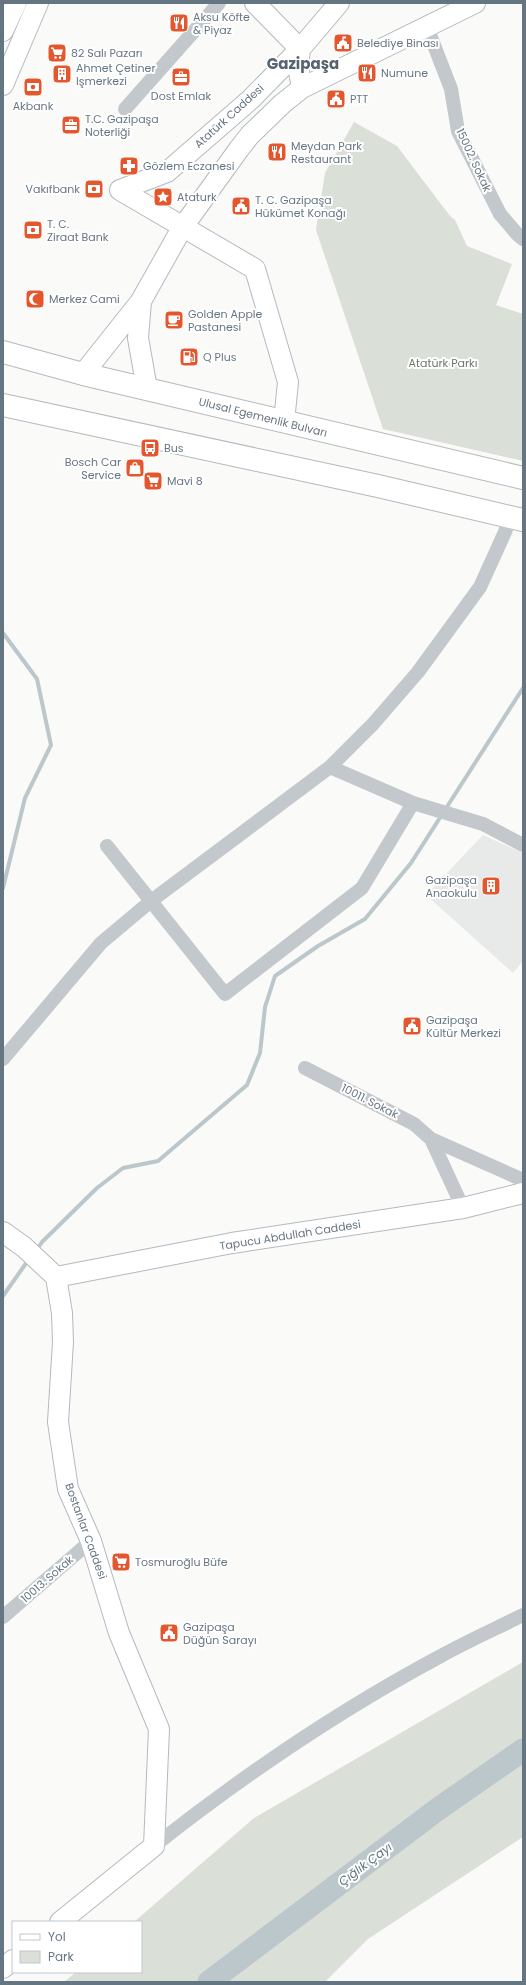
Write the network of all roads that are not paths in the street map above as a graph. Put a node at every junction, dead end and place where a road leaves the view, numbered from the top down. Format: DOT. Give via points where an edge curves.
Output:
graph roads {
  1 [pos="16,3"];
  2 [pos="38,3"];
  3 [pos="219,3"];
  4 [pos="255,3"];
  5 [pos="339,3"];
  6 [pos="475,3"];
  7 [pos="427,26"];
  8 [pos="3,30"];
  9 [pos="300,49"];
  10 [pos="3,85"];
  11 [pos="302,88"];
  12 [pos="125,109"];
  13 [pos="182,228"];
  14 [pos="523,238"];
  15 [pos="141,301"];
  16 [pos="3,352"];
  17 [pos="83,374"];
  18 [pos="147,389"];
  19 [pos="3,405"];
  20 [pos="284,422"];
  21 [pos="523,478"];
  22 [pos="516,519"];
  23 [pos="330,766"];
  24 [pos="413,803"];
  25 [pos="523,845"];
  26 [pos="107,846"];
  27 [pos="151,901"];
  28 [pos="3,1059"];
  29 [pos="305,1068"];
  30 [pos="432,1139"];
  31 [pos="523,1180"];
  32 [pos="523,1193"];
  33 [pos="464,1208"];
  34 [pos="3,1232"];
  35 [pos="56,1277"];
  36 [pos="90,1541"];
  37 [pos="523,1615"];
  38 [pos="3,1617"];
  39 [pos="154,1846"];
  40 [pos="61,1921"];
  41 [pos="12,1961"];
  42 [pos="3,1968"];
  1 -- 8 [label="street"];
  2 -- 10 [label="street"];
  3 -- 12 [label="street"];
  4 -- 9 [label="street"];
  5 -- 9 [label="street, Atatürk Caddesi"];
  6 -- 7 [label="street"];
  7 -- 11 [label="street"];
  7 -- 14 [label="street, 15002. Sokak" via="451,89 458,131 500,214"];
  9 -- 11 [label="street" via="298,66"];
  9 -- 13 [label="street, Atatürk Caddesi" via="251,99 167,172 120,190"];
  11 -- 13 [label="street" via="250,135"];
  13 -- 15 [label="street"];
  13 -- 20 [label="street" via="255,270 288,382"];
  15 -- 17 [label="street"];
  15 -- 18 [label="street" via="138,338"];
  16 -- 17 [label="highway, Ulusal Egemenlik Bulvarı"];
  17 -- 18 [label="highway, Ulusal Egemenlik Bulvarı"];
  18 -- 20 [label="highway, Ulusal Egemenlik Bulvarı"];
  19 -- 22 [label="highway" via="363,482"];
  20 -- 21 [label="highway, Ulusal Egemenlik Bulvarı"];
  22 -- 23 [label="street" via="505,532 480,587 418,672"];
  23 -- 24 [label="street"];
  23 -- 27 [label="street"];
  24 -- 25 [label="street" via="476,822"];
  24 -- 27 [label="street" via="362,888 225,994"];
  26 -- 27 [label="street"];
  27 -- 28 [label="street" via="101,943"];
  29 -- 30 [label="street, 10011. Sokak" via="414,1124"];
  30 -- 31 [label="street, 10011. Sokak"];
  30 -- 33 [label="street, 10011. Sokak"];
  32 -- 33 [label="street, Tapucu Abdullah Caddesi"];
  33 -- 35 [label="street, Tapucu Abdullah Caddesi" via="232,1243"];
  34 -- 35 [label="street" via="24,1247"];
  35 -- 36 [label="street, Bostanlar Caddesi" via="62,1313 63,1342 58,1422 68,1489"];
  36 -- 38 [label="street, 10013. Sokak"];
  36 -- 39 [label="street, Bostanlar Caddesi" via="119,1633 159,1729"];
  37 -- 39 [label="street" via="395,1681 286,1749 229,1788"];
  39 -- 40 [label="street"];
  41 -- 42 [label="street"];
}
